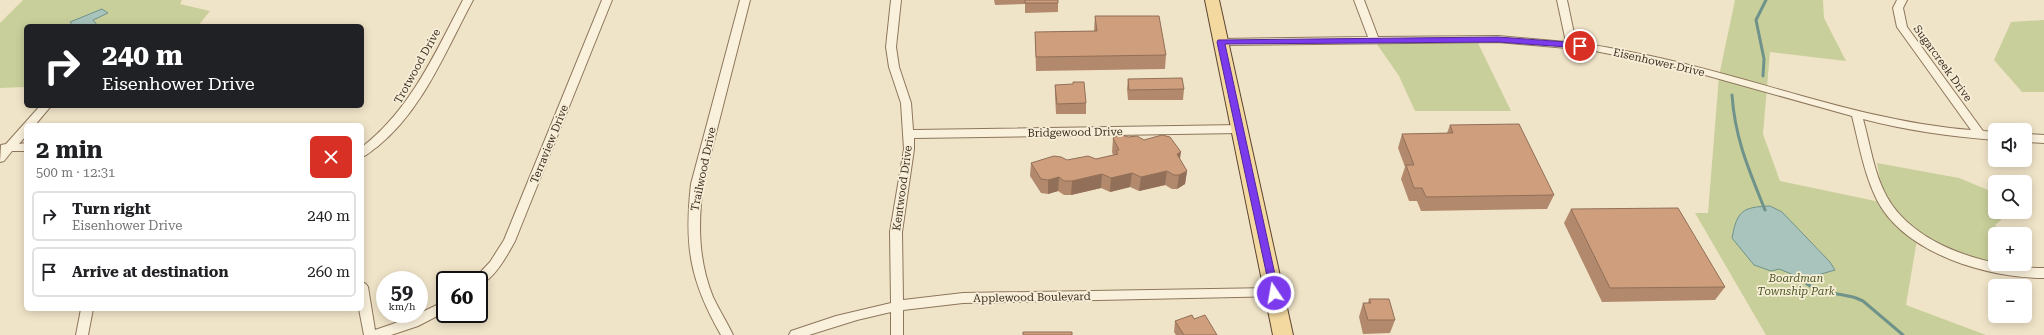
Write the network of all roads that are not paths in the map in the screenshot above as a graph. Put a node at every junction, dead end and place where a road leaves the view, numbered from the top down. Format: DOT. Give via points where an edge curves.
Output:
graph roads {
  1 [pos="468,0"];
  2 [pos="607,0"];
  3 [pos="745,0"];
  4 [pos="896,0"];
  5 [pos="1212,0"];
  6 [pos="1359,0"];
  7 [pos="1562,0"];
  8 [pos="1902,0"];
  9 [pos="1374,40"];
  10 [pos="1221,42"];
  11 [pos="1571,45"];
  12 [pos="44,108"];
  13 [pos="1857,115"];
  14 [pos="31,123"];
  15 [pos="24,130"];
  16 [pos="1240,130"];
  17 [pos="909,134"];
  18 [pos="1980,135"];
  19 [pos="1988,136"];
  20 [pos="2032,138"];
  21 [pos="2044,139"];
  22 [pos="24,147"];
  23 [pos="5,148"];
  24 [pos="364,151"];
  25 [pos="0,158"];
  26 [pos="487,271"];
  27 [pos="2044,273"];
  28 [pos="1274,293"];
  29 [pos="364,299"];
  30 [pos="896,306"];
  31 [pos="87,311"];
  32 [pos="436,311"];
  33 [pos="82,335"];
  34 [pos="370,335"];
  35 [pos="376,335"];
  36 [pos="727,335"];
  37 [pos="795,335"];
  38 [pos="897,335"];
  39 [pos="1283,335"];
  1 -- 24 [label="street, Trotwood Drive" via="404,114 388,132"];
  2 -- 26 [label="street, Terraview Drive" via="509,241"];
  3 -- 36 [label="street, Trailwood Drive" via="697,184 693,212 694,248 701,282"];
  4 -- 17 [label="street, Kentwood Drive" via="891,37 892,52 906,104"];
  5 -- 10 [label="main road"];
  6 -- 9 [label="street"];
  7 -- 11 [label="street"];
  8 -- 18 [label="street, Sugarcreek Drive" via="1898,8 1902,27"];
  9 -- 10 [label="street, Eisenhower Drive"];
  9 -- 11 [label="street, Eisenhower Drive" via="1498,39"];
  10 -- 16 [label="main road"];
  11 -- 13 [label="street, Eisenhower Drive" via="1680,65"];
  12 -- 14 [label="street"];
  13 -- 18 [label="street, Eisenhower Drive" via="1924,130"];
  13 -- 27 [label="street" via="1878,189 1888,207 1904,224 1935,246 1978,264 2012,272"];
  15 -- 23 [label="street"];
  16 -- 17 [label="street, Bridgewood Drive"];
  16 -- 28 [label="main road"];
  17 -- 30 [label="street, Kentwood Drive" via="908,164 896,232"];
  18 -- 19 [label="street, Eisenhower Drive"];
  20 -- 21 [label="street"];
  22 -- 23 [label="street"];
  23 -- 25 [label="street"];
  28 -- 30 [label="street, Applewood Boulevard" via="963,298"];
  28 -- 39 [label="main road"];
  29 -- 34 [label="street"];
  30 -- 37 [label="street, Applewood Boulevard" via="822,324"];
  30 -- 38 [label="street, Kentwood Drive"];
  31 -- 33 [label="street"];
  32 -- 35 [label="street" via="414,322"];
}
